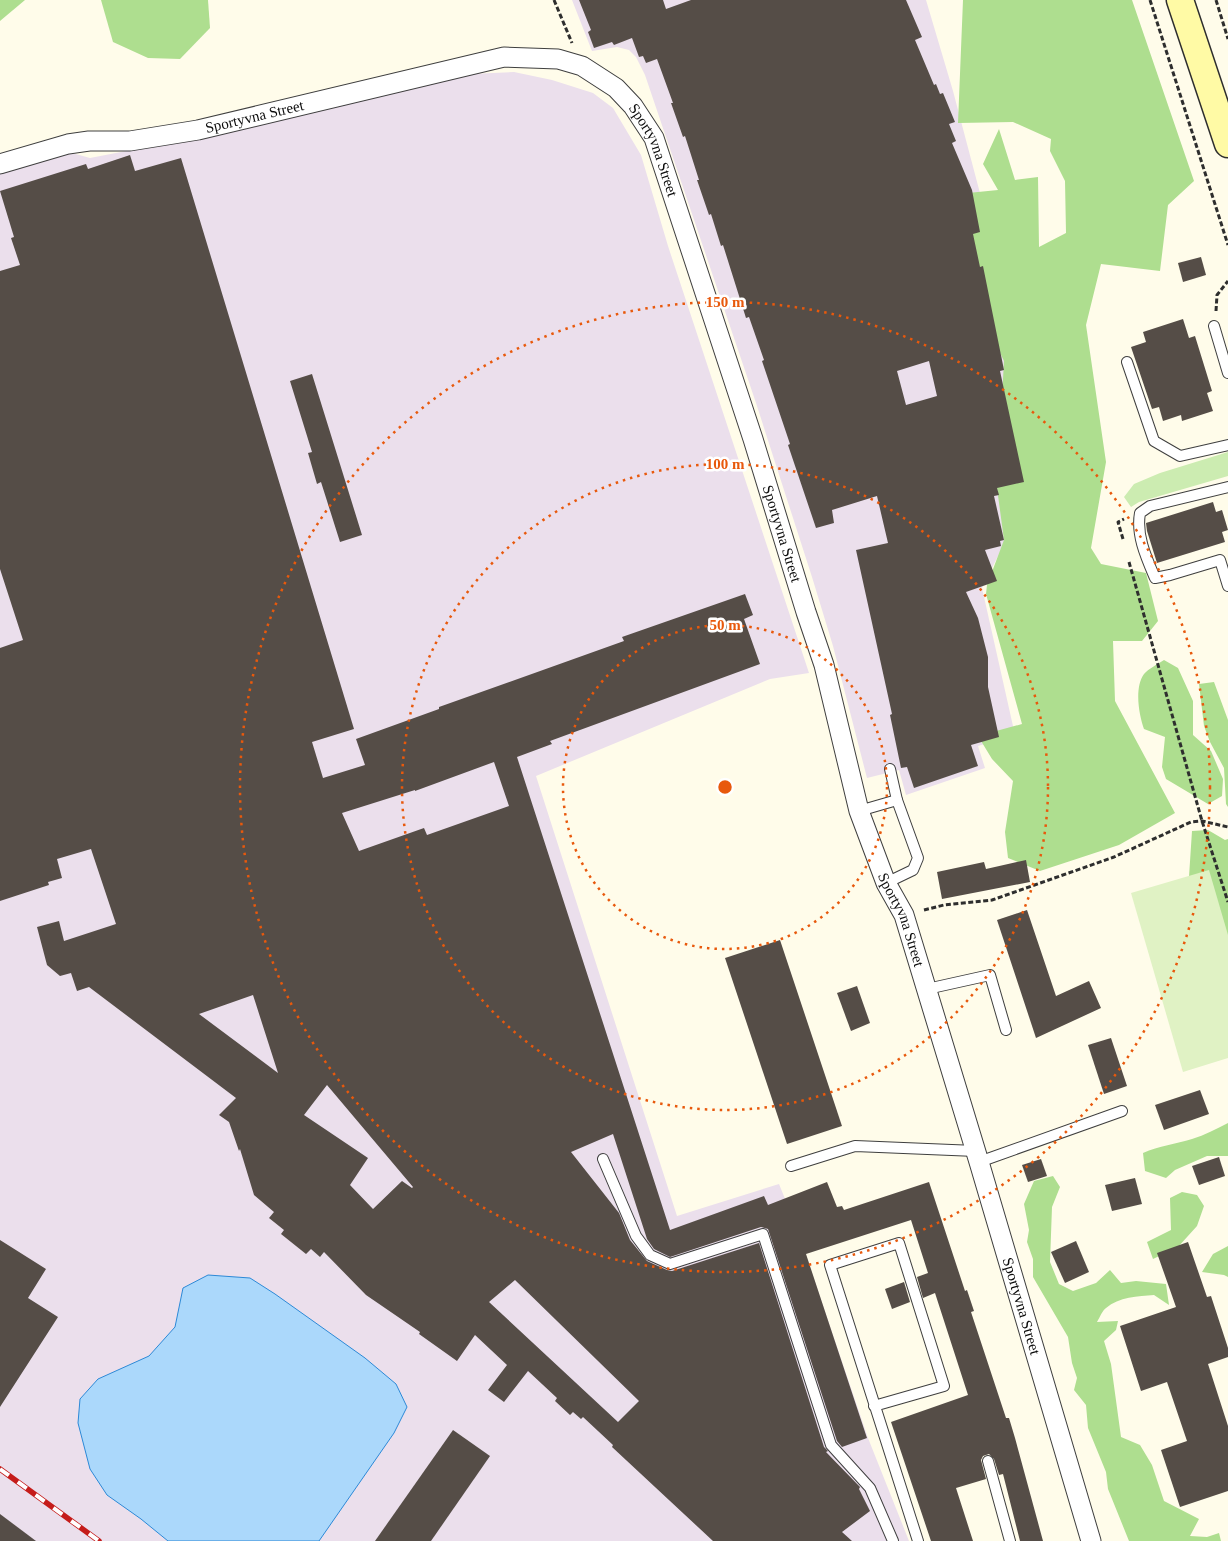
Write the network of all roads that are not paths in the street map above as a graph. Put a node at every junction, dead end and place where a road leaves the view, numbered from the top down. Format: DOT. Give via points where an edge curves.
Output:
graph roads {
  1 [pos="1180,0"];
  2 [pos="1228,144"];
  3 [pos="0,164"];
  4 [pos="1214,326"];
  5 [pos="1126,362"];
  6 [pos="1228,372"];
  7 [pos="1228,445"];
  8 [pos="1228,487"];
  9 [pos="1228,586"];
  10 [pos="890,769"];
  11 [pos="897,800"];
  12 [pos="859,811"];
  13 [pos="886,883"];
  14 [pos="927,989"];
  15 [pos="1006,1030"];
  16 [pos="1122,1111"];
  17 [pos="978,1156"];
  18 [pos="603,1159"];
  19 [pos="792,1166"];
  20 [pos="874,1406"];
  21 [pos="988,1462"];
  22 [pos="893,1541"];
  23 [pos="918,1541"];
  24 [pos="1010,1541"];
  25 [pos="1092,1541"];
  1 -- 2 [label="main road"];
  3 -- 12 [label="street, Sportyvna Street" via="68,144 130,141 198,130 504,57 558,59 582,66 616,88 633,106 654,138 824,665"];
  4 -- 6 [label="lane"];
  5 -- 7 [label="lane" via="1154,441 1180,456"];
  8 -- 9 [label="lane" via="1150,506 1140,513 1138,524 1155,578 1220,560"];
  10 -- 11 [label="lane"];
  11 -- 12 [label="lane"];
  11 -- 13 [label="lane" via="918,858 913,870"];
  12 -- 13 [label="street, Sportyvna Street"];
  13 -- 14 [label="street, Sportyvna Street" via="904,915"];
  14 -- 15 [label="lane" via="990,975"];
  14 -- 17 [label="street, Sportyvna Street"];
  16 -- 17 [label="lane"];
  17 -- 19 [label="lane" via="855,1146"];
  17 -- 25 [label="street, Sportyvna Street"];
  18 -- 22 [label="lane" via="636,1236 650,1255 670,1264 763,1234 831,1445 870,1488"];
  20 -- 20 [label="lane" via="944,1386 899,1243 830,1264"];
  20 -- 23 [label="lane"];
  21 -- 24 [label="lane"];
}
